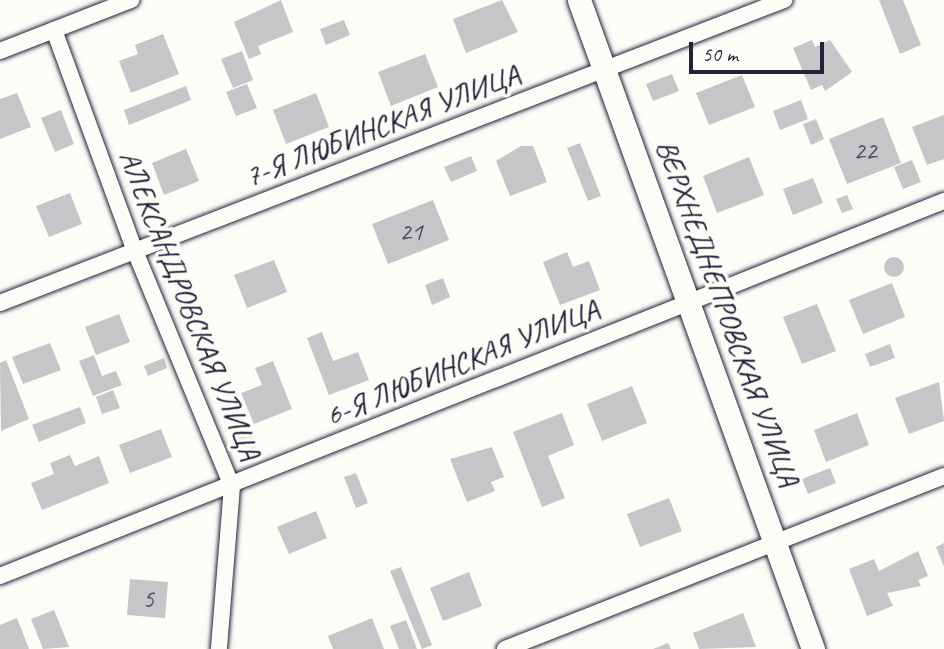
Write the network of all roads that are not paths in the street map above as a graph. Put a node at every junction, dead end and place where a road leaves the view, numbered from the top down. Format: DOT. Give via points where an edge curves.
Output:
graph roads {
  1 [pos="131,0"];
  2 [pos="579,0"];
  3 [pos="785,0"];
  4 [pos="54,30"];
  5 [pos="0,51"];
  6 [pos="605,69"];
  7 [pos="944,201"];
  8 [pos="135,251"];
  9 [pos="687,301"];
  10 [pos="0,303"];
  11 [pos="944,477"];
  12 [pos="232,486"];
  13 [pos="780,544"];
  14 [pos="0,576"];
  15 [pos="219,649"];
  16 [pos="505,649"];
  17 [pos="813,649"];
  1 -- 4 [label="street"];
  2 -- 6 [label="street, ВЕРХНЕДНЕПРОВСКАЯ УЛИЦА"];
  3 -- 6 [label="street, 7-Я ЛЮБИНСКАЯ УЛИЦА"];
  4 -- 5 [label="street"];
  4 -- 8 [label="street, АЛЕКСАНДРОВСКАЯ УЛИЦА"];
  6 -- 8 [label="street, 7-Я ЛЮБИНСКАЯ УЛИЦА"];
  6 -- 9 [label="street, ВЕРХНЕДНЕПРОВСКАЯ УЛИЦА"];
  7 -- 9 [label="street, 6-Я ЛЮБИНСКАЯ УЛИЦА"];
  8 -- 10 [label="street, 7-Я ЛЮБИНСКАЯ УЛИЦА"];
  8 -- 12 [label="street, АЛЕКСАНДРОВСКАЯ УЛИЦА"];
  9 -- 12 [label="street, 6-Я ЛЮБИНСКАЯ УЛИЦА"];
  9 -- 13 [label="street, ВЕРХНЕДНЕПРОВСКАЯ УЛИЦА"];
  11 -- 13 [label="street"];
  12 -- 14 [label="street, 6-Я ЛЮБИНСКАЯ УЛИЦА"];
  12 -- 15 [label="street, АЛЕКСАНДРОВСКАЯ УЛИЦА"];
  13 -- 16 [label="street"];
  13 -- 17 [label="street, ВЕРХНЕДНЕПРОВСКАЯ УЛИЦА"];
}
